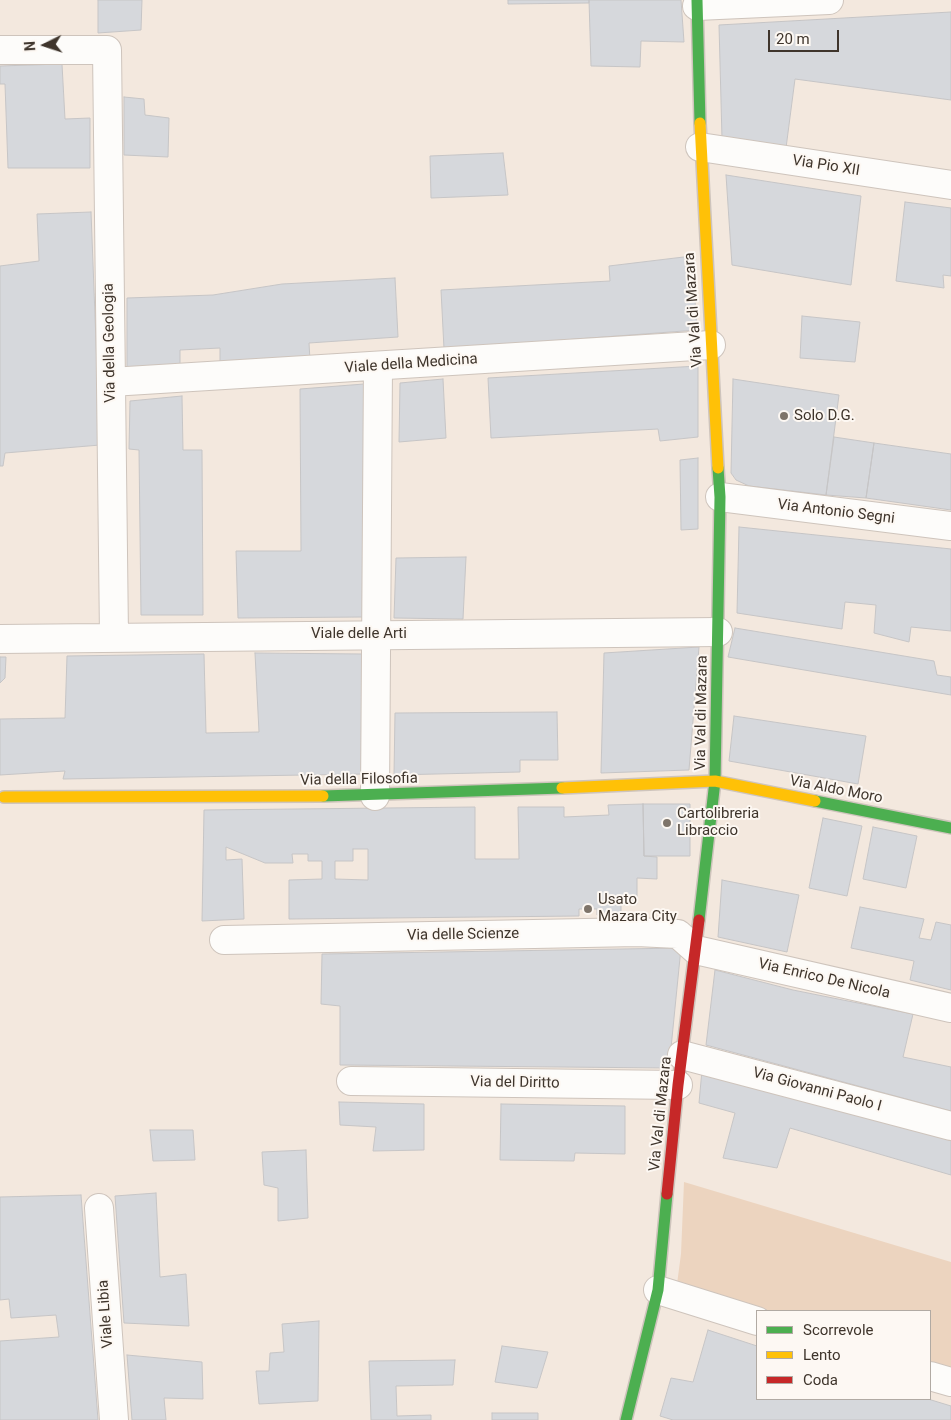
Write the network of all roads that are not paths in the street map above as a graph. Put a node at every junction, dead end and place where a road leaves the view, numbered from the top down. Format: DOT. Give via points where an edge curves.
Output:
graph roads {
  1 [pos="829,0"];
  2 [pos="697,3"];
  3 [pos="0,50"];
  4 [pos="700,147"];
  5 [pos="951,185"];
  6 [pos="711,345"];
  7 [pos="378,366"];
  8 [pos="110,382"];
  9 [pos="720,497"];
  10 [pos="951,526"];
  11 [pos="718,632"];
  12 [pos="374,634"];
  13 [pos="114,636"];
  14 [pos="0,638"];
  15 [pos="715,781"];
  16 [pos="375,796"];
  17 [pos="4,797"];
  18 [pos="951,828"];
  19 [pos="224,940"];
  20 [pos="696,950"];
  21 [pos="951,1008"];
  22 [pos="682,1055"];
  23 [pos="351,1081"];
  24 [pos="678,1086"];
  25 [pos="951,1126"];
  26 [pos="98,1208"];
  27 [pos="658,1290"];
  28 [pos="756,1321"];
  29 [pos="931,1376"];
  30 [pos="951,1382"];
  31 [pos="114,1420"];
  32 [pos="628,1420"];
  1 -- 2 [label="street"];
  2 -- 4 [label="street, Via Val di Mazara"];
  3 -- 8 [label="street, Via della Geologia" via="108,50"];
  4 -- 5 [label="street, Via Pio XII"];
  4 -- 6 [label="street, Via Val di Mazara"];
  6 -- 7 [label="street, Viale della Medicina"];
  6 -- 9 [label="street, Via Val di Mazara"];
  7 -- 8 [label="street, Viale della Medicina"];
  7 -- 12 [label="street"];
  8 -- 13 [label="street, Via della Geologia"];
  9 -- 10 [label="street, Via Antonio Segni"];
  9 -- 11 [label="street, Via Val di Mazara"];
  11 -- 12 [label="street, Viale delle Arti"];
  11 -- 15 [label="street, Via Val di Mazara"];
  12 -- 13 [label="street, Viale delle Arti"];
  12 -- 16 [label="street"];
  13 -- 14 [label="street, Viale delle Arti"];
  15 -- 16 [label="street, Via della Filosofia"];
  15 -- 18 [label="street, Via Aldo Moro"];
  15 -- 20 [label="street, Via Val di Mazara"];
  16 -- 17 [label="street, Via della Filosofia"];
  19 -- 20 [label="street, Via delle Scienze" via="636,932 678,934"];
  20 -- 21 [label="street, Via Enrico De Nicola"];
  20 -- 22 [label="street, Via Val di Mazara"];
  22 -- 24 [label="street, Via Val di Mazara"];
  22 -- 25 [label="street, Via Giovanni Paolo I"];
  23 -- 24 [label="street, Via del Diritto"];
  24 -- 27 [label="street, Via Val di Mazara"];
  26 -- 31 [label="street, Viale Libia"];
  27 -- 28 [label="street"];
  27 -- 32 [label="street, Via Val di Mazara"];
  29 -- 30 [label="street"];
}
